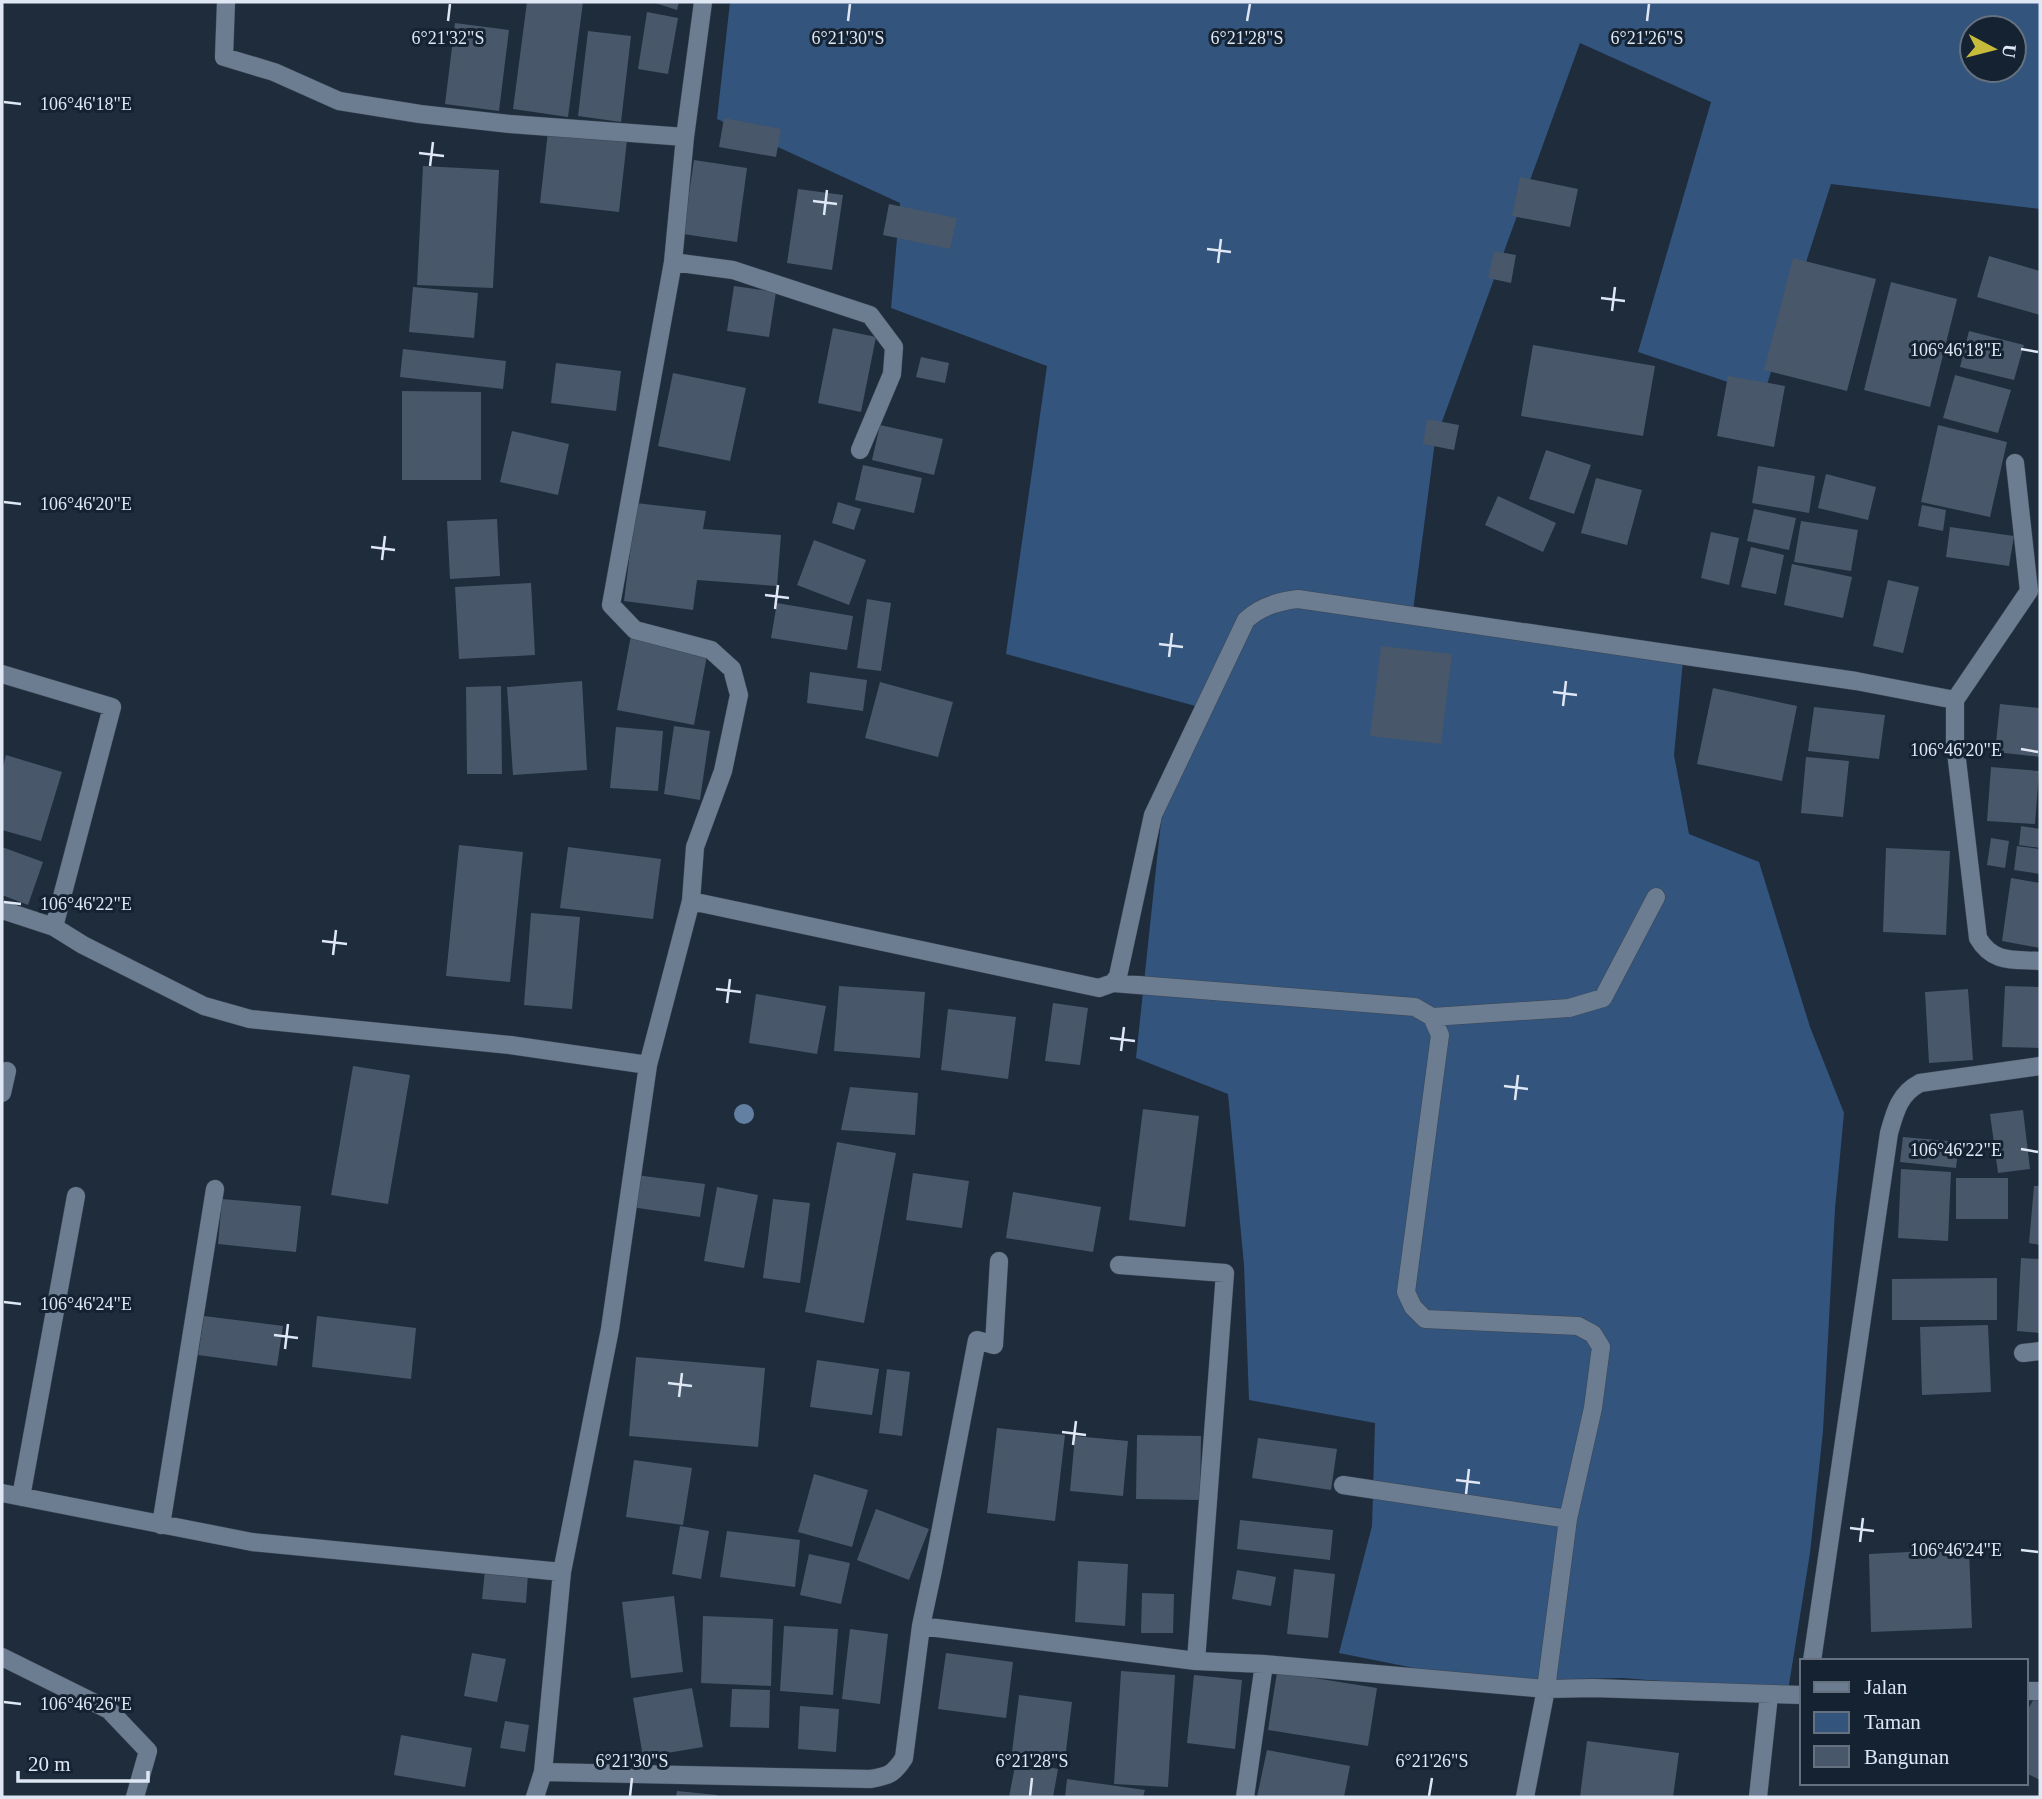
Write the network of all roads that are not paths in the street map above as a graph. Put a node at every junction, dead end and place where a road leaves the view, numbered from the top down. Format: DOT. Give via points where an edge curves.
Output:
graph roads {
  1 [pos="226,2"];
  2 [pos="703,2"];
  3 [pos="685,137"];
  4 [pos="673,262"];
  5 [pos="860,450"];
  6 [pos="2015,463"];
  7 [pos="2035,593"];
  8 [pos="2,674"];
  9 [pos="1955,700"];
  10 [pos="1656,897"];
  11 [pos="691,901"];
  12 [pos="2,910"];
  13 [pos="54,928"];
  14 [pos="2040,961"];
  15 [pos="1113,983"];
  16 [pos="1432,1017"];
  17 [pos="648,1065"];
  18 [pos="2040,1066"];
  19 [pos="7,1071"];
  20 [pos="2,1093"];
  21 [pos="215,1189"];
  22 [pos="76,1196"];
  23 [pos="999,1261"];
  24 [pos="1119,1265"];
  25 [pos="1343,1485"];
  26 [pos="2,1493"];
  27 [pos="21,1497"];
  28 [pos="1568,1519"];
  29 [pos="161,1525"];
  30 [pos="562,1572"];
  31 [pos="921,1626"];
  32 [pos="2,1657"];
  33 [pos="1812,1659"];
  34 [pos="1196,1661"];
  35 [pos="1264,1664"];
  36 [pos="1546,1689"];
  37 [pos="1769,1695"];
  38 [pos="1800,1695"];
  39 [pos="543,1772"];
  40 [pos="135,1797"];
  41 [pos="535,1797"];
  42 [pos="1245,1797"];
  43 [pos="1525,1797"];
  44 [pos="1758,1797"];
  1 -- 3 [label="street" via="224,57 274,72 339,101 510,124"];
  2 -- 3 [label="street"];
  3 -- 4 [label="street"];
  4 -- 5 [label="street" via="733,270 870,315 894,346 892,374"];
  4 -- 11 [label="street" via="611,605 635,630 711,650 732,669 739,695 723,771 695,847"];
  6 -- 7 [label="street"];
  7 -- 9 [label="street"];
  8 -- 13 [label="street" via="112,707"];
  9 -- 14 [label="street" via="1955,743 1978,938 1985,951 1998,958"];
  9 -- 15 [label="street" via="1298,598 1283,600 1255,611 1246,620 1153,815"];
  10 -- 16 [label="street" via="1603,998 1569,1008"];
  11 -- 15 [label="street" via="1099,988"];
  11 -- 17 [label="street"];
  12 -- 13 [label="street"];
  13 -- 17 [label="street" via="204,1006 250,1018 510,1045"];
  15 -- 16 [label="street" via="1415,1007"];
  16 -- 28 [label="street" via="1440,1035 1406,1292 1425,1319 1578,1326 1594,1334 1601,1347 1593,1408"];
  17 -- 30 [label="street" via="610,1329"];
  18 -- 33 [label="street" via="1920,1083 1910,1088 1895,1111"];
  19 -- 20 [label="street"];
  21 -- 29 [label="street"];
  22 -- 27 [label="street"];
  23 -- 31 [label="street" via="994,1345 977,1340"];
  24 -- 34 [label="street" via="1225,1273"];
  25 -- 28 [label="street"];
  26 -- 27 [label="street"];
  27 -- 29 [label="street"];
  28 -- 36 [label="street"];
  29 -- 30 [label="street" via="251,1542"];
  30 -- 39 [label="street"];
  31 -- 34 [label="street"];
  31 -- 39 [label="street" via="904,1759 888,1776"];
  32 -- 40 [label="street" via="108,1710 135,1737 148,1751"];
  34 -- 35 [label="street"];
  35 -- 36 [label="street"];
  35 -- 42 [label="street"];
  36 -- 37 [label="street"];
  36 -- 43 [label="street"];
  37 -- 38 [label="street"];
  37 -- 44 [label="street"];
  39 -- 41 [label="street"];
}
